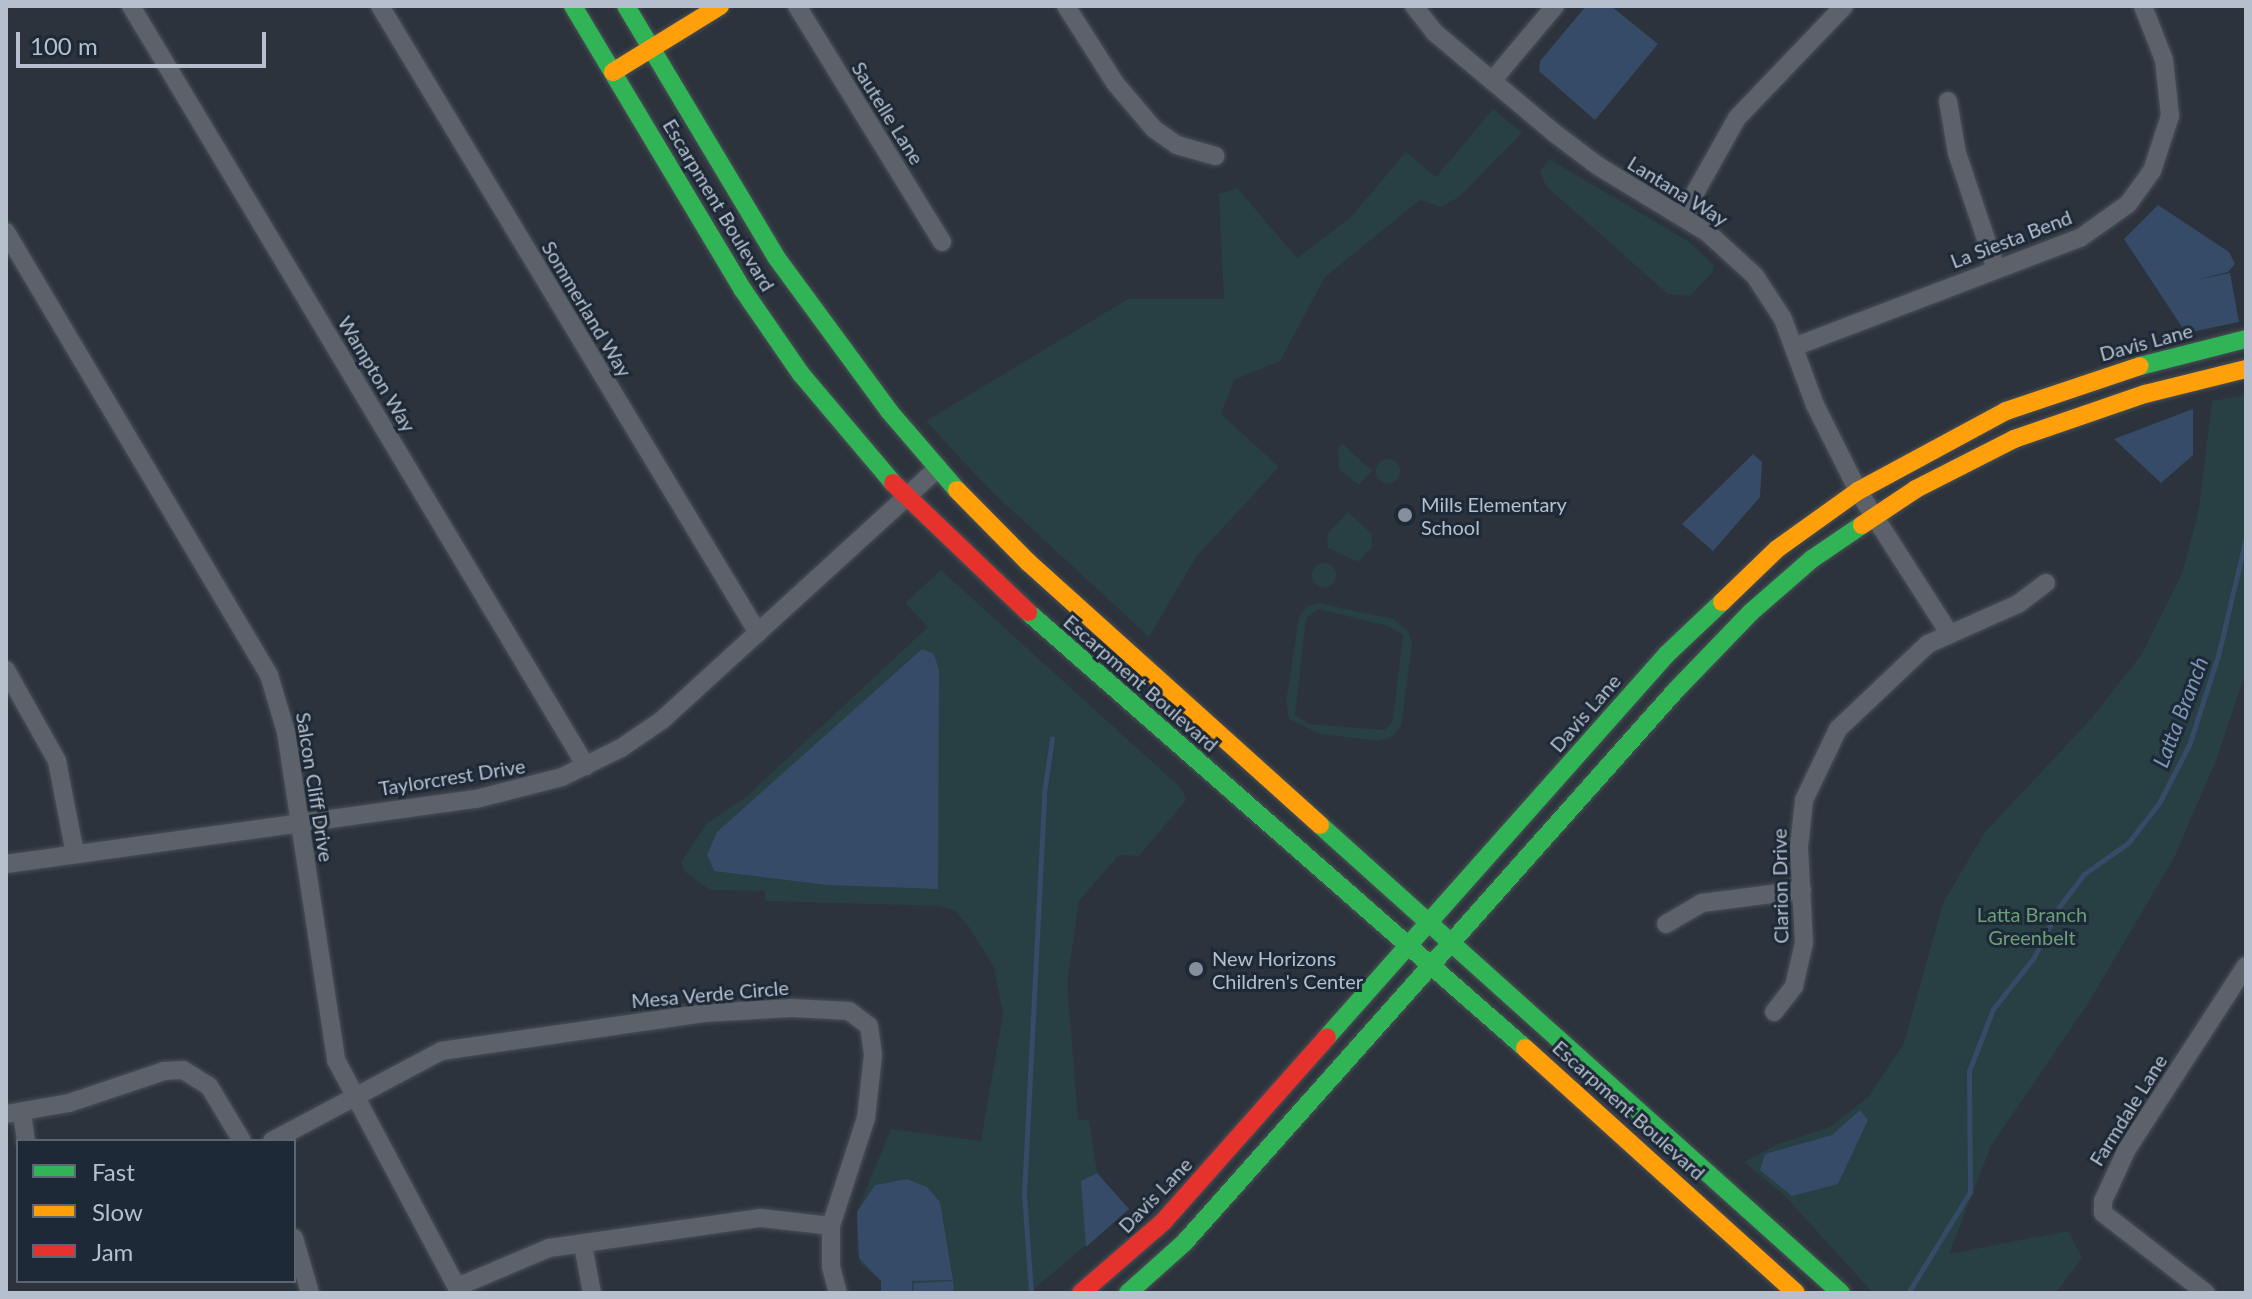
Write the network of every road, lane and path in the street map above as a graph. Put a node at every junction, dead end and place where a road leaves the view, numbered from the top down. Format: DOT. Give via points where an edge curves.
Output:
graph roads {
  1 [pos="131,6"];
  2 [pos="380,6"];
  3 [pos="573,6"];
  4 [pos="626,6"];
  5 [pos="720,6"];
  6 [pos="797,6"];
  7 [pos="1066,6"];
  8 [pos="1414,6"];
  9 [pos="1555,6"];
  10 [pos="1844,6"];
  11 [pos="2143,6"];
  12 [pos="652,48"];
  13 [pos="613,72"];
  14 [pos="1492,81"];
  15 [pos="1948,101"];
  16 [pos="1215,156"];
  17 [pos="1682,216"];
  18 [pos="6,232"];
  19 [pos="942,242"];
  20 [pos="1996,269"];
  21 [pos="2246,339"];
  22 [pos="1794,347"];
  23 [pos="2246,369"];
  24 [pos="938,468"];
  25 [pos="1858,491"];
  26 [pos="905,497"];
  27 [pos="1872,516"];
  28 [pos="2046,583"];
  29 [pos="1948,631"];
  30 [pos="758,633"];
  31 [pos="6,670"];
  32 [pos="586,766"];
  33 [pos="299,822"];
  34 [pos="75,854"];
  35 [pos="6,864"];
  36 [pos="1802,890"];
  37 [pos="1430,924"];
  38 [pos="1666,924"];
  39 [pos="1453,944"];
  40 [pos="1410,947"];
  41 [pos="1432,966"];
  42 [pos="2246,966"];
  43 [pos="1774,1012"];
  44 [pos="352,1095"];
  45 [pos="14,1114"];
  46 [pos="25,1139"];
  47 [pos="241,1139"];
  48 [pos="275,1139"];
  49 [pos="1746,1203"];
  50 [pos="831,1226"];
  51 [pos="1725,1226"];
  52 [pos="296,1245"];
  53 [pos="583,1245"];
  54 [pos="459,1290"];
  55 [pos="310,1293"];
  56 [pos="592,1293"];
  57 [pos="838,1293"];
  58 [pos="1081,1293"];
  59 [pos="1128,1293"];
  60 [pos="1796,1293"];
  61 [pos="1841,1293"];
  62 [pos="2206,1293"];
  1 -- 32 [label="street, Wampton Way"];
  2 -- 30 [label="street, Sommerland Way"];
  3 -- 13 [label="main road, Escarpment Boulevard"];
  4 -- 12 [label="main road, Escarpment Boulevard"];
  5 -- 12 [label="main road"];
  6 -- 19 [label="street, Sautelle Lane"];
  7 -- 16 [label="street" via="1115,83 1154,129 1177,145"];
  8 -- 14 [label="street, Lantana Way" via="1434,32"];
  9 -- 14 [label="street"];
  10 -- 17 [label="street" via="1737,118"];
  11 -- 20 [label="street, La Siesta Bend" via="2160,43 2169,91 2167,130 2152,171 2128,204 2095,230"];
  12 -- 13 [label="main road"];
  12 -- 24 [label="main road, Escarpment Boulevard" via="776,257 843,353"];
  13 -- 26 [label="main road, Escarpment Boulevard" via="743,290 801,374"];
  14 -- 17 [label="street, Lantana Way" via="1590,161"];
  15 -- 20 [label="street" via="1957,153"];
  17 -- 22 [label="street, Lantana Way" via="1725,246 1755,276"];
  18 -- 33 [label="street, Salcon Cliff Drive" via="263,664 281,711"];
  20 -- 22 [label="street, La Siesta Bend"];
  21 -- 25 [label="main road, Davis Lane" via="2039,397 1931,448"];
  22 -- 25 [label="street, Lantana Way" via="1815,405"];
  23 -- 27 [label="main road" via="2145,394 2025,435"];
  24 -- 26 [label="street, Taylorcrest Drive"];
  24 -- 37 [label="main road, Escarpment Boulevard" via="1028,562"];
  25 -- 27 [label="street, Lantana Way"];
  25 -- 37 [label="main road, Davis Lane" via="1777,549 1693,625"];
  26 -- 30 [label="street, Taylorcrest Drive"];
  26 -- 40 [label="main road, Escarpment Boulevard" via="1045,628"];
  27 -- 29 [label="street, Lantana Way"];
  27 -- 39 [label="main road" via="1812,559 1724,638"];
  28 -- 29 [label="street, Clarion Drive" via="2018,604"];
  29 -- 36 [label="street, Clarion Drive" via="1883,681 1824,750 1804,800"];
  30 -- 32 [label="street, Taylorcrest Drive" via="662,720"];
  31 -- 34 [label="street" via="57,761"];
  32 -- 33 [label="street, Taylorcrest Drive" via="518,791"];
  33 -- 34 [label="street, Taylorcrest Drive"];
  33 -- 44 [label="street, Salcon Cliff Drive" via="329,1038"];
  34 -- 35 [label="street, Taylorcrest Drive"];
  36 -- 38 [label="street" via="1702,903"];
  36 -- 43 [label="street, Clarion Drive" via="1800,970"];
  37 -- 39 [label="main road, Escarpment Boulevard"];
  37 -- 40 [label="main road, Davis Lane"];
  39 -- 41 [label="main road"];
  39 -- 49 [label="main road, Escarpment Boulevard"];
  40 -- 41 [label="main road, Escarpment Boulevard"];
  40 -- 58 [label="main road, Davis Lane" via="1163,1222"];
  41 -- 51 [label="main road, Escarpment Boulevard"];
  41 -- 59 [label="main road" via="1184,1243"];
  42 -- 62 [label="street, Farmdale Lane" via="2127,1149 2103,1201 2103,1213"];
  44 -- 48 [label="street, Mesa Verde Circle"];
  44 -- 50 [label="street, Mesa Verde Circle" via="412,1062 457,1048 704,1013 849,1011 872,1033 872,1068 866,1118"];
  44 -- 54 [label="street, Salcon Cliff Drive"];
  45 -- 46 [label="street"];
  45 -- 47 [label="street" via="183,1070 209,1086"];
  49 -- 51 [label="main road"];
  49 -- 61 [label="main road, Escarpment Boulevard"];
  50 -- 53 [label="street" via="761,1218"];
  50 -- 57 [label="street, Mesa Verde Circle" via="831,1267"];
  51 -- 60 [label="main road, Escarpment Boulevard"];
  52 -- 55 [label="street"];
  53 -- 54 [label="street" via="538,1251"];
  53 -- 56 [label="street"];
}
